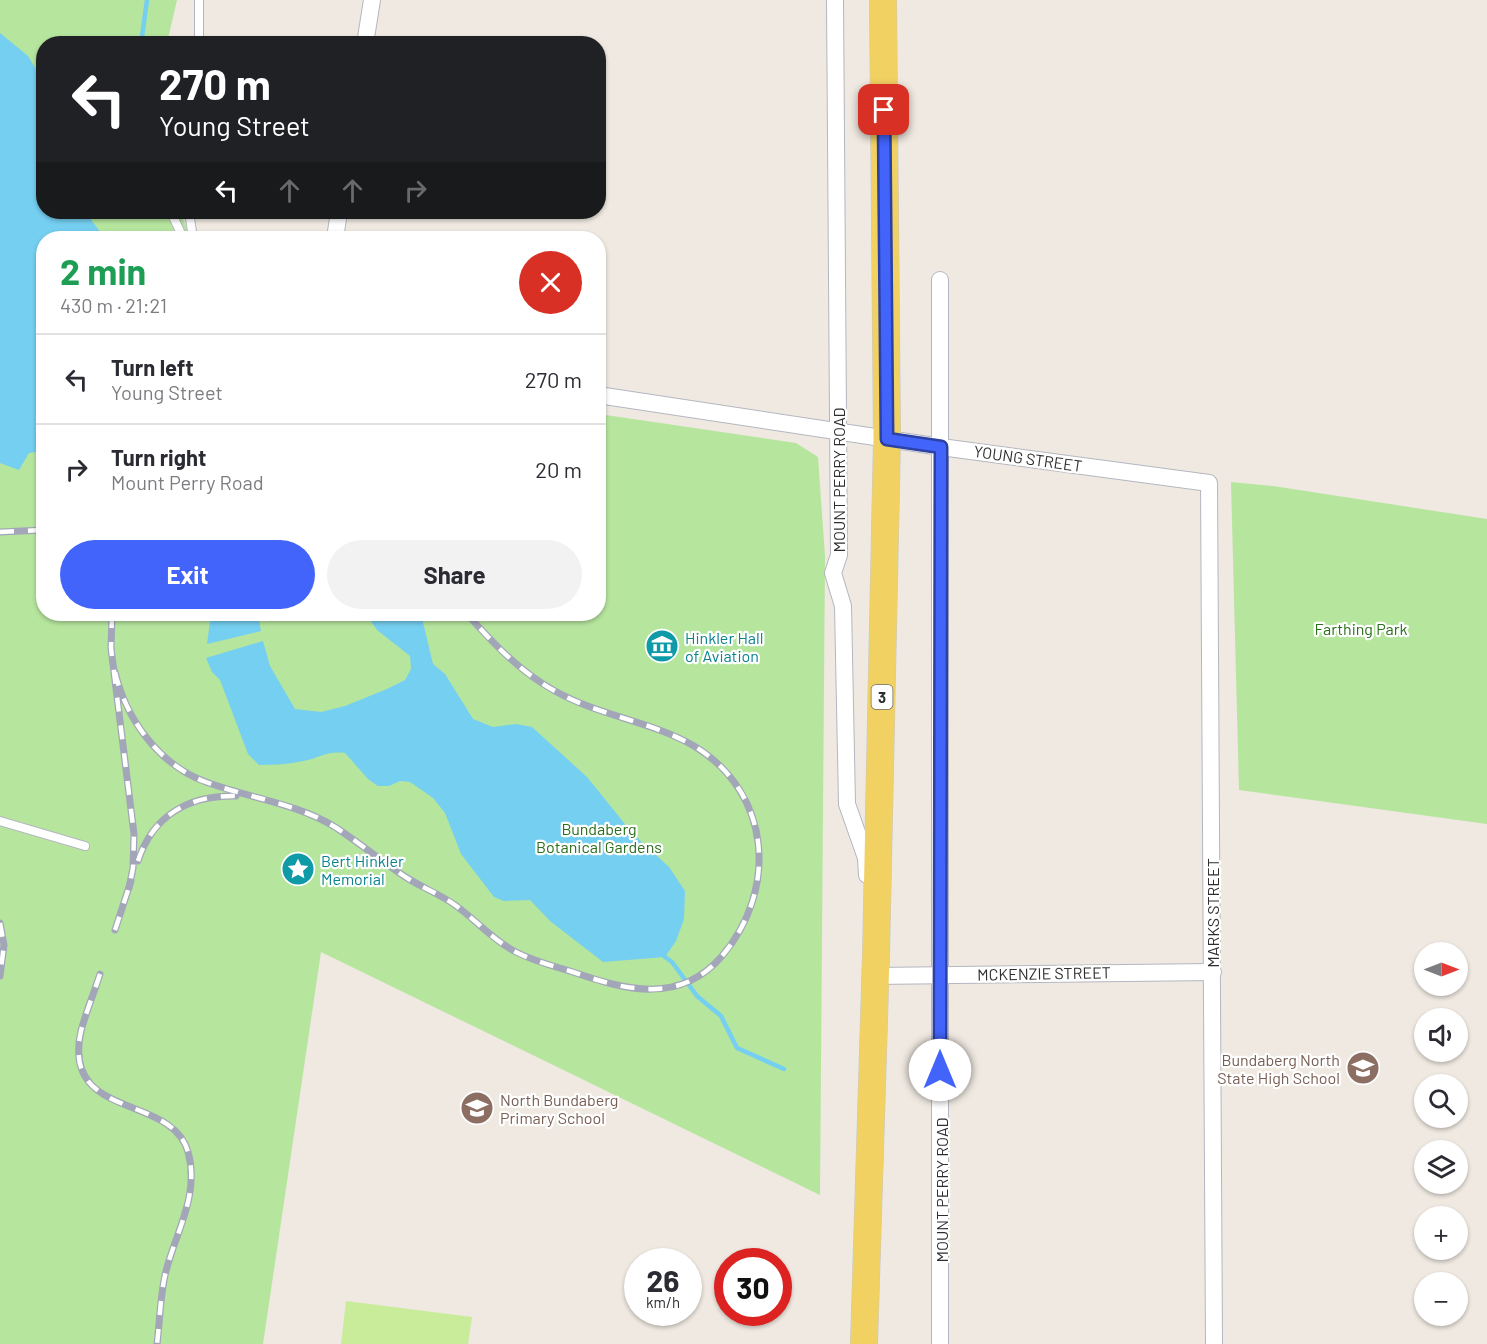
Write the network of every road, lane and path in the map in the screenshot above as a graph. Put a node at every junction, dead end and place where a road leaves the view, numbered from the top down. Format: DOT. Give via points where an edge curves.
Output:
graph roads {
  1 [pos="200,0"];
  2 [pos="372,0"];
  3 [pos="835,0"];
  4 [pos="883,0"];
  5 [pos="199,36"];
  6 [pos="366,36"];
  7 [pos="940,280"];
  8 [pos="606,396"];
  9 [pos="838,430"];
  10 [pos="887,439"];
  11 [pos="941,447"];
  12 [pos="1209,483"];
  13 [pos="0,820"];
  14 [pos="85,846"];
  15 [pos="875,965"];
  16 [pos="1213,972"];
  17 [pos="940,974"];
  18 [pos="867,1270"];
  19 [pos="852,1344"];
  20 [pos="864,1344"];
  21 [pos="940,1344"];
  22 [pos="1214,1344"];
  1 -- 5 [label="lane"];
  2 -- 6 [label="street"];
  3 -- 9 [label="street, MOUNT PERRY ROAD"];
  4 -- 10 [label="main road, MOUNT PERRY ROAD / 3"];
  7 -- 11 [label="street, MOUNT PERRY ROAD"];
  8 -- 9 [label="street, YOUNG STREET"];
  9 -- 10 [label="street, YOUNG STREET"];
  9 -- 15 [label="street, MOUNT PERRY ROAD" via="839,555 833,573 843,606 848,804 866,858"];
  10 -- 11 [label="street, YOUNG STREET"];
  10 -- 15 [label="main road, MOUNT PERRY ROAD / 3"];
  11 -- 12 [label="street, YOUNG STREET"];
  11 -- 17 [label="street, MOUNT PERRY ROAD"];
  12 -- 16 [label="street, MARKS STREET"];
  13 -- 14 [label="lane"];
  15 -- 17 [label="street, MCKENZIE STREET"];
  15 -- 18 [label="main road, MOUNT PERRY ROAD / 3"];
  16 -- 17 [label="street, MCKENZIE STREET"];
  16 -- 22 [label="street, MARKS STREET"];
  17 -- 21 [label="street, MOUNT PERRY ROAD"];
  18 -- 19 [label="main road, MOUNT PERRY ROAD / 3"];
  18 -- 20 [label="main road, MOUNT PERRY ROAD / 3"];
}
